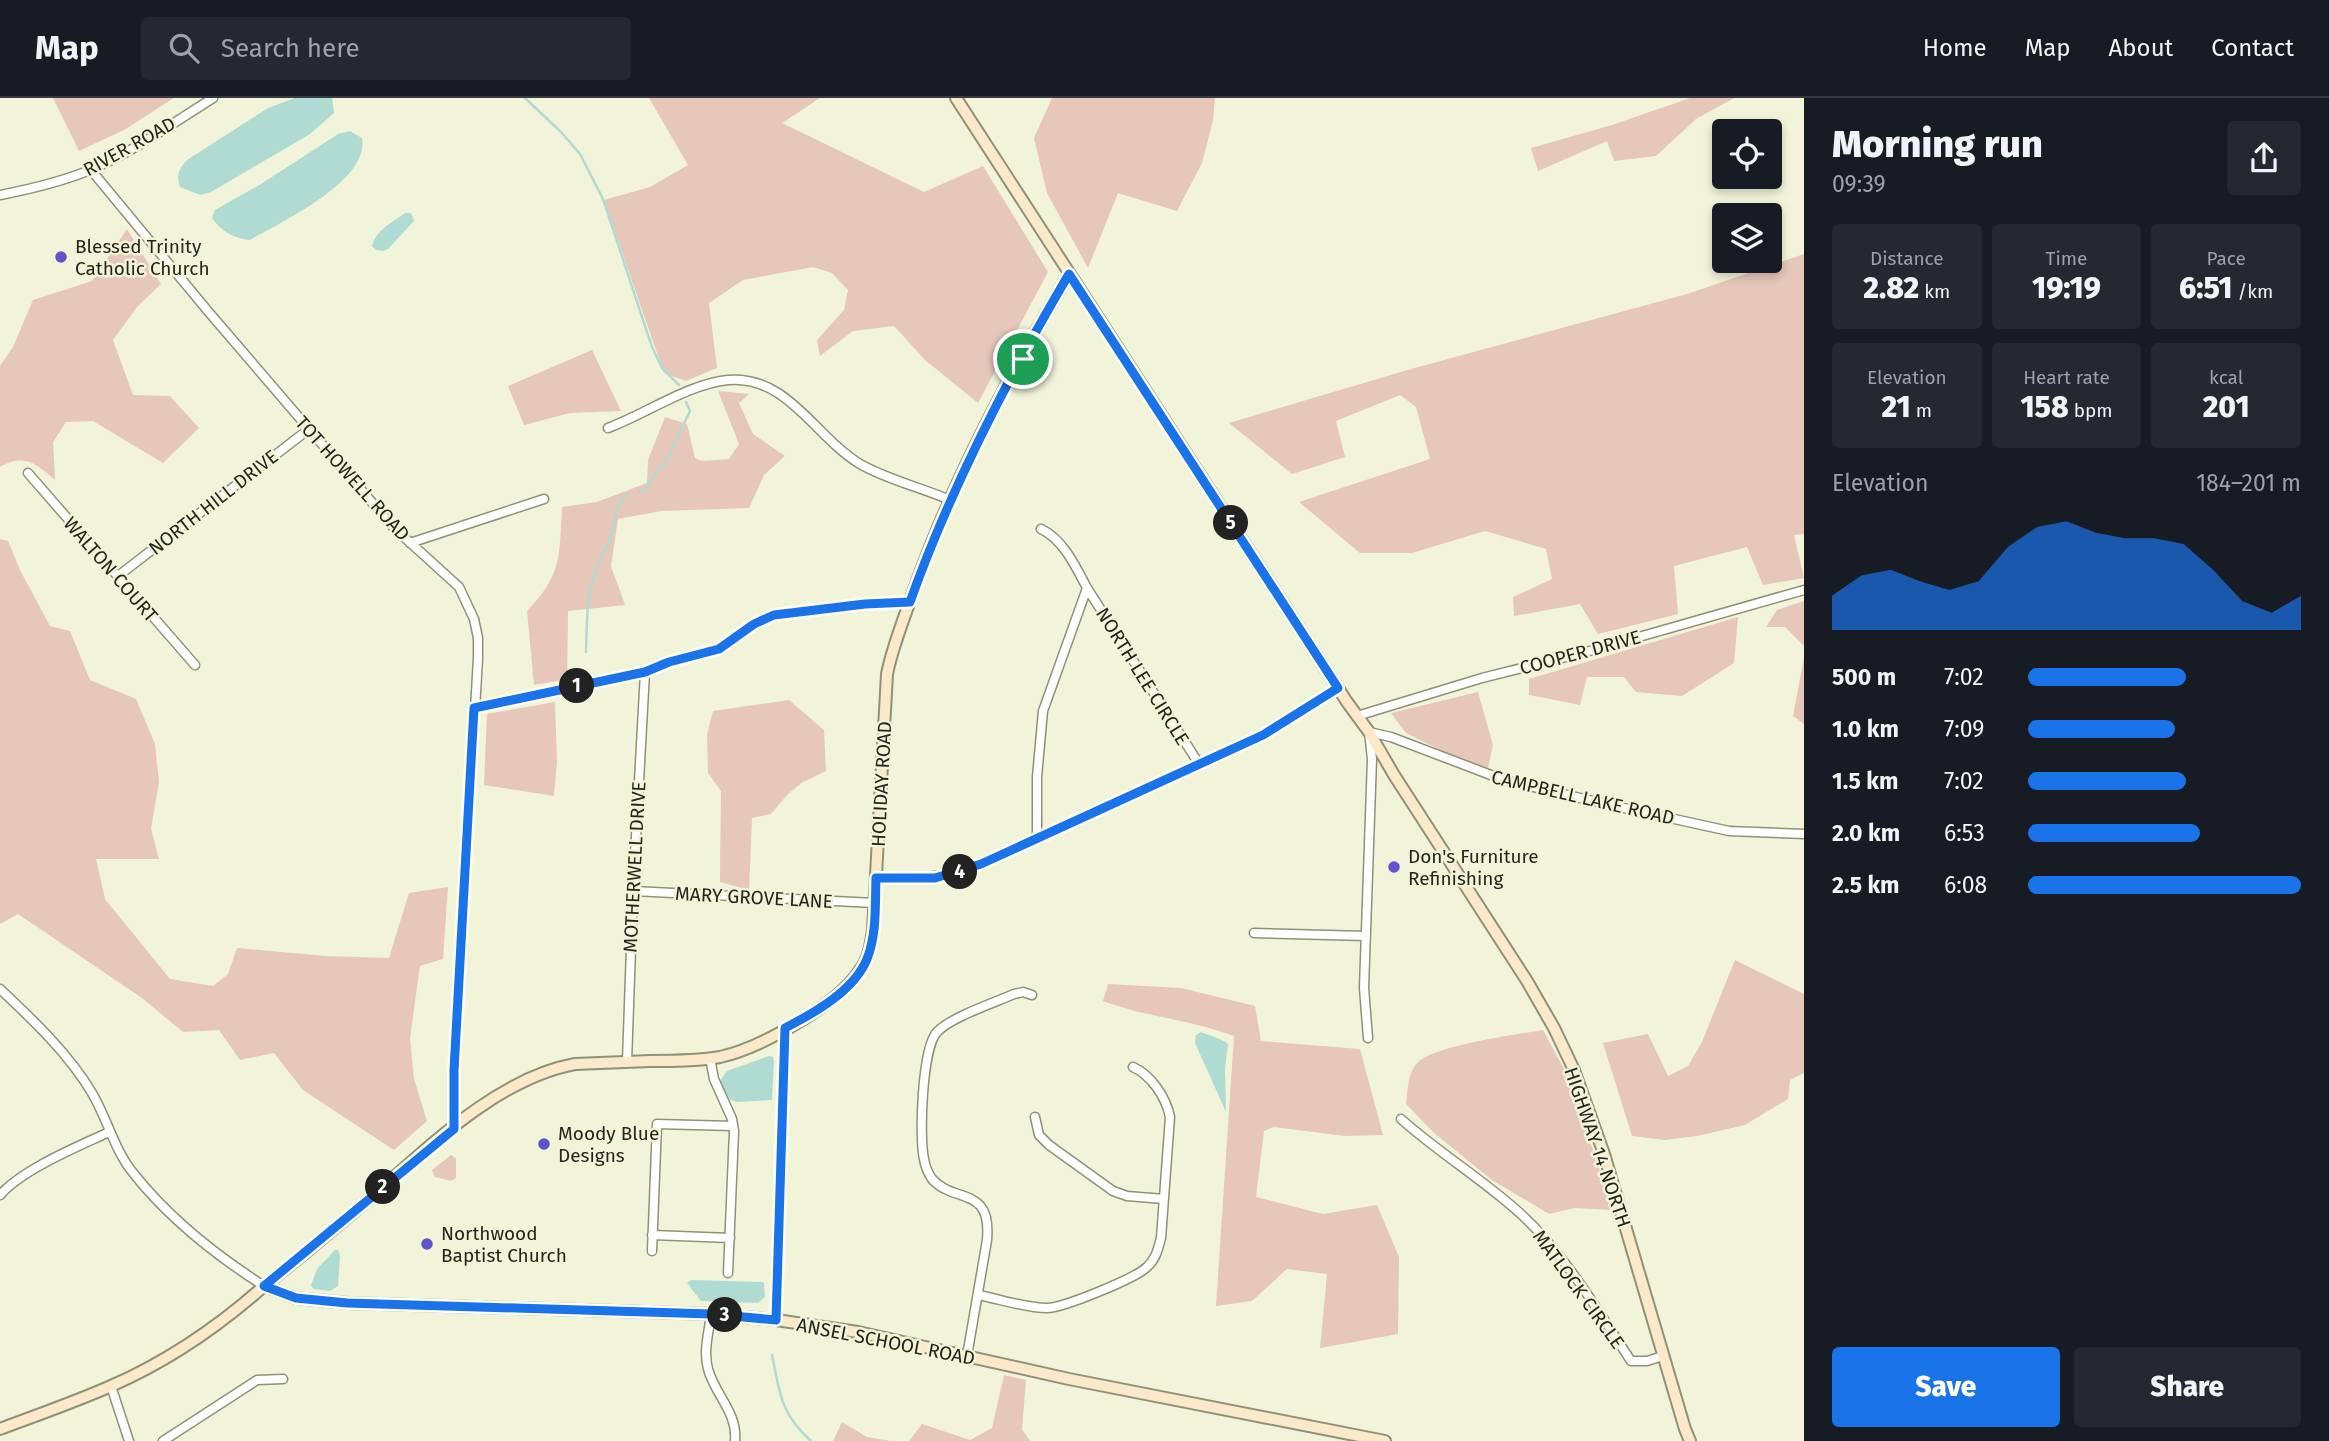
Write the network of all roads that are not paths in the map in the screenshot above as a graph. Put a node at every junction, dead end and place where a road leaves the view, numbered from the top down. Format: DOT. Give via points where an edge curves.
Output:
graph roads {
  1 [pos="213,98"];
  2 [pos="956,98"];
  3 [pos="92,170"];
  4 [pos="0,195"];
  5 [pos="1069,274"];
  6 [pos="608,428"];
  7 [pos="309,429"];
  8 [pos="28,473"];
  9 [pos="544,499"];
  10 [pos="950,500"];
  11 [pos="1041,529"];
  12 [pos="410,543"];
  13 [pos="118,576"];
  14 [pos="1087,588"];
  15 [pos="1804,590"];
  16 [pos="910,602"];
  17 [pos="195,665"];
  18 [pos="645,672"];
  19 [pos="1338,688"];
  20 [pos="474,708"];
  21 [pos="1357,716"];
  22 [pos="1369,732"];
  23 [pos="1199,764"];
  24 [pos="1804,834"];
  25 [pos="1037,839"];
  26 [pos="876,878"];
  27 [pos="633,891"];
  28 [pos="875,903"];
  29 [pos="1254,933"];
  30 [pos="1366,936"];
  31 [pos="0,989"];
  32 [pos="1032,995"];
  33 [pos="785,1028"];
  34 [pos="1368,1038"];
  35 [pos="710,1058"];
  36 [pos="627,1062"];
  37 [pos="1133,1067"];
  38 [pos="1035,1117"];
  39 [pos="1401,1119"];
  40 [pos="733,1126"];
  41 [pos="454,1129"];
  42 [pos="109,1132"];
  43 [pos="0,1195"];
  44 [pos="1164,1199"];
  45 [pos="652,1235"];
  46 [pos="730,1238"];
  47 [pos="652,1251"];
  48 [pos="728,1273"];
  49 [pos="264,1286"];
  50 [pos="978,1295"];
  51 [pos="711,1314"];
  52 [pos="776,1320"];
  53 [pos="967,1356"];
  54 [pos="1663,1356"];
  55 [pos="284,1379"];
  56 [pos="111,1386"];
  57 [pos="0,1429"];
  58 [pos="129,1441"];
  59 [pos="163,1441"];
  60 [pos="735,1441"];
  61 [pos="1385,1441"];
  62 [pos="1690,1441"];
  1 -- 3 [label="street, RIVER ROAD"];
  2 -- 5 [label="street, HIGHWAY 14 NORTH"];
  3 -- 4 [label="street, RIVER ROAD"];
  3 -- 7 [label="street, TOT HOWELL ROAD"];
  5 -- 10 [label="street, HOLIDAY ROAD" via="985,426"];
  5 -- 19 [label="street, HIGHWAY 14 NORTH"];
  6 -- 10 [label="street" via="705,386 743,380 791,401 829,440 860,463"];
  7 -- 12 [label="street, TOT HOWELL ROAD"];
  7 -- 13 [label="street, NORTH HILL DRIVE"];
  8 -- 13 [label="street, WALTON COURT"];
  9 -- 12 [label="street"];
  10 -- 16 [label="street, HOLIDAY ROAD"];
  11 -- 14 [label="street, NORTH LEE CIRCLE" via="1057,541"];
  12 -- 20 [label="street, TOT HOWELL ROAD" via="459,587 471,608 478,638"];
  13 -- 17 [label="street, WALTON COURT"];
  14 -- 23 [label="street, NORTH LEE CIRCLE"];
  14 -- 25 [label="street, NORTH LEE CIRCLE" via="1043,710"];
  15 -- 21 [label="street, COOPER DRIVE"];
  16 -- 18 [label="street" via="774,615 719,649"];
  16 -- 26 [label="street, HOLIDAY ROAD" via="887,674"];
  18 -- 20 [label="street"];
  18 -- 27 [label="street, MOTHERWELL DRIVE"];
  19 -- 21 [label="street, HIGHWAY 14 NORTH"];
  19 -- 23 [label="street" via="1263,735"];
  20 -- 41 [label="street, TOT HOWELL ROAD"];
  21 -- 22 [label="street, HIGHWAY 14 NORTH"];
  22 -- 24 [label="street, CAMPBELL LAKE ROAD" via="1504,780 1583,799 1729,831"];
  22 -- 30 [label="street"];
  22 -- 54 [label="street, HIGHWAY 14 NORTH" via="1527,981 1574,1070 1604,1154"];
  23 -- 25 [label="street"];
  25 -- 26 [label="street" via="950,875"];
  26 -- 28 [label="street, HOLIDAY ROAD"];
  27 -- 28 [label="street, MARY GROVE LANE"];
  27 -- 36 [label="street, MOTHERWELL DRIVE"];
  28 -- 33 [label="street, HOLIDAY ROAD" via="870,947 860,972 829,1000"];
  29 -- 30 [label="street"];
  30 -- 34 [label="street"];
  31 -- 42 [label="street" via="83,1079"];
  32 -- 50 [label="street" via="1014,994 949,1023 935,1034 928,1049 924,1161 934,1180 973,1200 985,1213 988,1231"];
  33 -- 35 [label="street, HOLIDAY ROAD" via="749,1048"];
  33 -- 52 [label="street"];
  35 -- 36 [label="street, HOLIDAY ROAD"];
  35 -- 40 [label="street"];
  36 -- 41 [label="street, HOLIDAY ROAD" via="575,1064 542,1072 503,1093"];
  37 -- 44 [label="street" via="1152,1081 1169,1111"];
  38 -- 44 [label="street" via="1037,1130 1049,1145 1113,1191"];
  39 -- 54 [label="street, MATLOCK CIRCLE" via="1539,1232 1631,1361"];
  40 -- 45 [label="street" via="657,1124"];
  40 -- 46 [label="street"];
  41 -- 49 [label="street, HOLIDAY ROAD"];
  42 -- 43 [label="street" via="30,1172"];
  42 -- 49 [label="street" via="134,1174 168,1211"];
  44 -- 50 [label="street" via="1158,1251 1149,1266 1134,1276 1051,1308"];
  45 -- 46 [label="street"];
  45 -- 47 [label="street"];
  46 -- 48 [label="street"];
  49 -- 51 [label="street, ANSEL SCHOOL ROAD" via="296,1298 347,1303"];
  49 -- 56 [label="street" via="204,1332"];
  50 -- 53 [label="street"];
  51 -- 52 [label="street, ANSEL SCHOOL ROAD"];
  51 -- 60 [label="street" via="708,1369 733,1418"];
  52 -- 53 [label="street, ANSEL SCHOOL ROAD"];
  53 -- 61 [label="street, ANSEL SCHOOL ROAD"];
  54 -- 62 [label="street, HIGHWAY 14 NORTH"];
  55 -- 59 [label="street" via="257,1380"];
  56 -- 57 [label="street"];
  56 -- 58 [label="street"];
}
